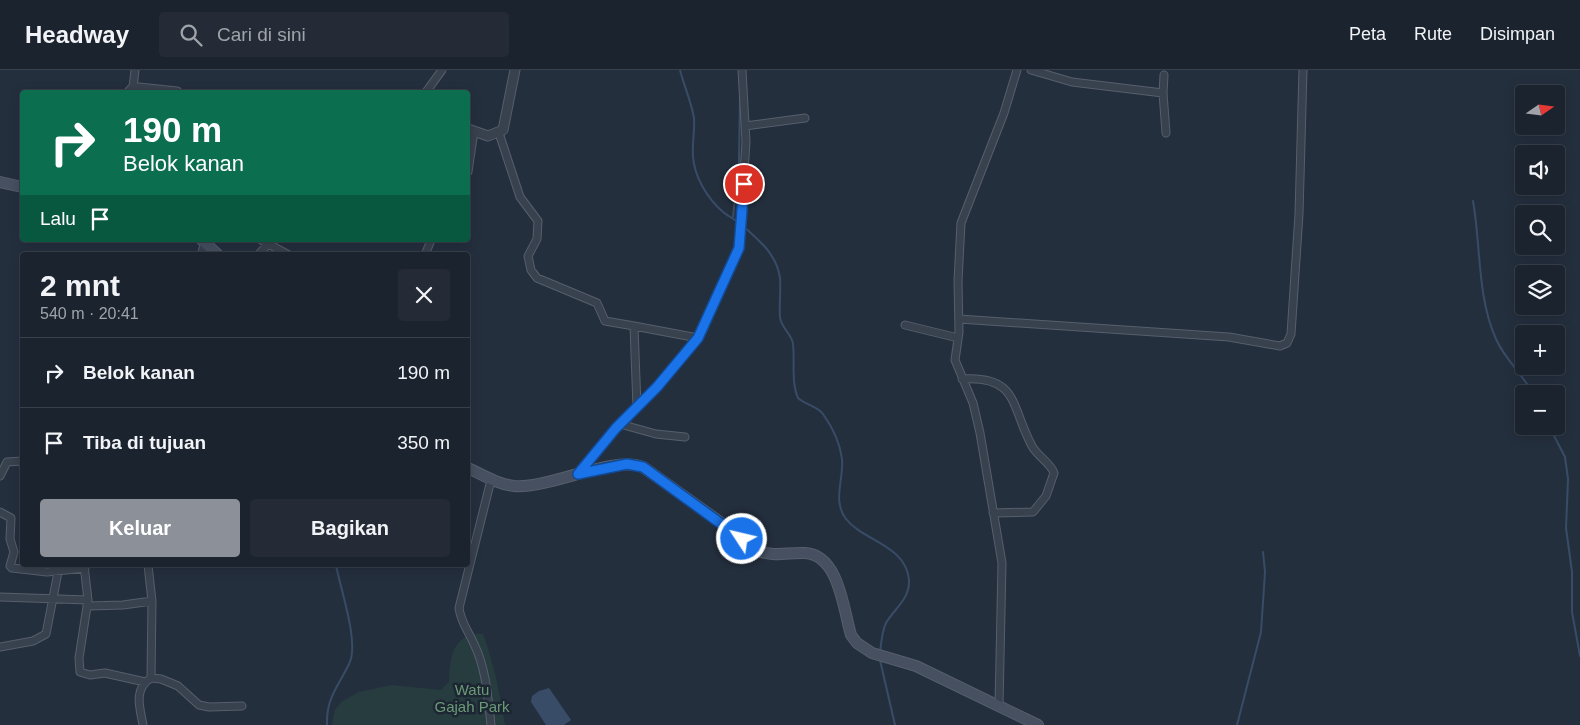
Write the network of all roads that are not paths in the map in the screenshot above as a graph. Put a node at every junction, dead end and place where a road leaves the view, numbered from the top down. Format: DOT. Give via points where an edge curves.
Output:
graph roads {
  1 [pos="135,70"];
  2 [pos="442,70"];
  3 [pos="515,70"];
  4 [pos="742,70"];
  5 [pos="1018,70"];
  6 [pos="1031,70"];
  7 [pos="1304,70"];
  8 [pos="1164,75"];
  9 [pos="131,90"];
  10 [pos="427,90"];
  11 [pos="1163,93"];
  12 [pos="805,118"];
  13 [pos="745,126"];
  14 [pos="471,130"];
  15 [pos="500,133"];
  16 [pos="1166,133"];
  17 [pos="470,144"];
  18 [pos="0,182"];
  19 [pos="20,187"];
  20 [pos="205,242"];
  21 [pos="265,242"];
  22 [pos="215,252"];
  23 [pos="283,252"];
  24 [pos="958,319"];
  25 [pos="904,325"];
  26 [pos="634,326"];
  27 [pos="698,338"];
  28 [pos="958,338"];
  29 [pos="962,379"];
  30 [pos="637,407"];
  31 [pos="620,424"];
  32 [pos="685,437"];
  33 [pos="20,461"];
  34 [pos="470,469"];
  35 [pos="578,474"];
  36 [pos="0,476"];
  37 [pos="491,480"];
  38 [pos="0,512"];
  39 [pos="993,513"];
  40 [pos="470,564"];
  41 [pos="85,567"];
  42 [pos="148,567"];
  43 [pos="469,567"];
  44 [pos="58,572"];
  45 [pos="0,597"];
  46 [pos="53,599"];
  47 [pos="152,601"];
  48 [pos="88,603"];
  49 [pos="0,647"];
  50 [pos="148,680"];
  51 [pos="999,705"];
  52 [pos="242,706"];
  53 [pos="143,725"];
  54 [pos="491,725"];
  55 [pos="1038,725"];
  1 -- 9 [label="street"];
  2 -- 10 [label="street"];
  3 -- 15 [label="street" via="505,125"];
  4 -- 13 [label="street"];
  5 -- 24 [label="street" via="961,223"];
  6 -- 11 [label="street" via="1072,82"];
  7 -- 24 [label="street" via="1296,272 1291,334 1287,343 1280,346 1229,337"];
  8 -- 11 [label="street"];
  11 -- 16 [label="street"];
  12 -- 13 [label="street"];
  13 -- 27 [label="street" via="739,248"];
  14 -- 15 [label="street" via="488,136"];
  14 -- 17 [label="street"];
  15 -- 26 [label="street" via="520,197 538,222 537,238 528,256 533,274 543,282 597,303 604,321"];
  18 -- 19 [label="main road"];
  20 -- 22 [label="main road"];
  21 -- 23 [label="street"];
  24 -- 28 [label="street"];
  25 -- 28 [label="street"];
  26 -- 27 [label="street"];
  26 -- 30 [label="street"];
  27 -- 30 [label="street"];
  28 -- 29 [label="street" via="955,360"];
  29 -- 39 [label="street" via="973,403 980,433"];
  29 -- 39 [label="street" via="985,378 1003,387 1014,402 1031,445 1054,472 1046,496 1033,512"];
  30 -- 31 [label="street"];
  31 -- 32 [label="street" via="656,434"];
  31 -- 35 [label="street"];
  33 -- 36 [label="street" via="7,462"];
  34 -- 37 [label="main road"];
  35 -- 37 [label="main road" via="525,486"];
  35 -- 51 [label="main road" via="635,464 762,552 818,555 834,576 853,639 872,653 916,666"];
  37 -- 40 [label="street"];
  38 -- 44 [label="street" via="11,518 10,539 14,552 10,566"];
  39 -- 51 [label="street" via="1003,574"];
  41 -- 44 [label="street"];
  41 -- 48 [label="street"];
  42 -- 47 [label="street"];
  43 -- 54 [label="street" via="459,608 463,626 475,644 483,673"];
  44 -- 46 [label="street"];
  45 -- 46 [label="street"];
  46 -- 48 [label="street"];
  46 -- 49 [label="street" via="46,634 33,641"];
  47 -- 48 [label="street" via="123,605"];
  47 -- 50 [label="street"];
  48 -- 50 [label="street" via="79,658 80,672"];
  50 -- 52 [label="street" via="161,679 178,686 199,705"];
  50 -- 53 [label="street" via="139,692"];
  51 -- 55 [label="main road"];
}
